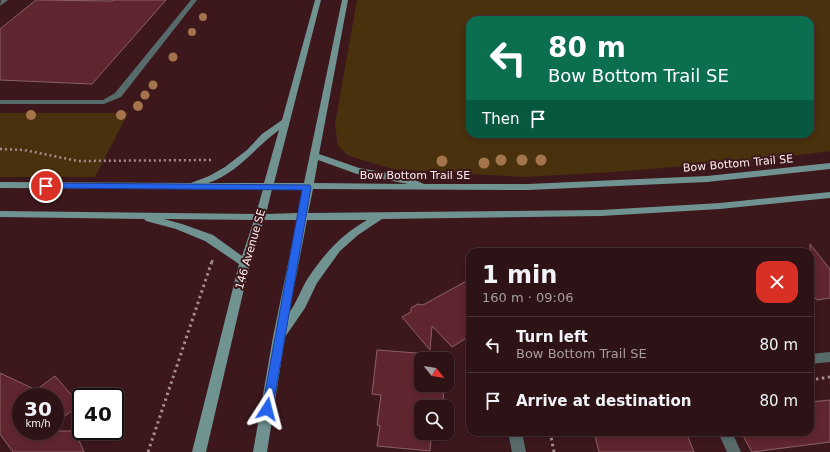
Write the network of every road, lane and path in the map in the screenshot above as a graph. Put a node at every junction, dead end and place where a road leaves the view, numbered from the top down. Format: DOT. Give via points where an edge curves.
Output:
graph roads {
  1 [pos="5,0"];
  2 [pos="194,0"];
  3 [pos="318,0"];
  4 [pos="345,0"];
  5 [pos="0,4"];
  6 [pos="0,102"];
  7 [pos="284,122"];
  8 [pos="0,150"];
  9 [pos="315,156"];
  10 [pos="216,160"];
  11 [pos="830,166"];
  12 [pos="0,185"];
  13 [pos="268,186"];
  14 [pos="186,187"];
  15 [pos="307,187"];
  16 [pos="425,187"];
  17 [pos="830,195"];
  18 [pos="0,214"];
  19 [pos="131,215"];
  20 [pos="302,216"];
  21 [pos="380,216"];
  22 [pos="260,217"];
  23 [pos="214,259"];
  24 [pos="245,263"];
  25 [pos="279,337"];
  26 [pos="830,357"];
  27 [pos="814,359"];
  28 [pos="830,377"];
  29 [pos="814,379"];
  30 [pos="516,436"];
  31 [pos="551,436"];
  32 [pos="727,436"];
  33 [pos="148,452"];
  34 [pos="199,452"];
  35 [pos="260,452"];
  36 [pos="519,452"];
  37 [pos="554,452"];
  38 [pos="734,452"];
  1 -- 5 [label="street"];
  2 -- 6 [label="street" via="118,95 104,102"];
  3 -- 7 [label="street, 146 Avenue SE"];
  4 -- 9 [label="street"];
  7 -- 13 [label="street, 146 Avenue SE"];
  7 -- 14 [label="street" via="228,169"];
  8 -- 10 [label="path" via="24,150 78,161"];
  9 -- 15 [label="street"];
  9 -- 16 [label="street" via="357,171 406,179"];
  11 -- 16 [label="street, Bow Bottom Trail SE" via="707,179 528,187"];
  12 -- 14 [label="street, Bow Bottom Trail SE"];
  13 -- 14 [label="street, Bow Bottom Trail SE"];
  13 -- 15 [label="street, Bow Bottom Trail SE"];
  13 -- 22 [label="street, 146 Avenue SE"];
  15 -- 16 [label="street, Bow Bottom Trail SE"];
  15 -- 20 [label="street"];
  17 -- 21 [label="street" via="720,206 601,213"];
  18 -- 19 [label="street"];
  19 -- 22 [label="street"];
  19 -- 24 [label="street" via="178,226 209,238"];
  20 -- 21 [label="street"];
  20 -- 22 [label="street"];
  20 -- 25 [label="street"];
  21 -- 25 [label="street" via="354,232 336,248 312,281 301,305"];
  22 -- 24 [label="street, 146 Avenue SE"];
  23 -- 33 [label="path"];
  24 -- 34 [label="street, 146 Avenue SE"];
  25 -- 35 [label="street"];
  26 -- 27 [label="street"];
  28 -- 29 [label="path"];
  30 -- 36 [label="street"];
  31 -- 37 [label="path"];
  32 -- 38 [label="street"];
}
